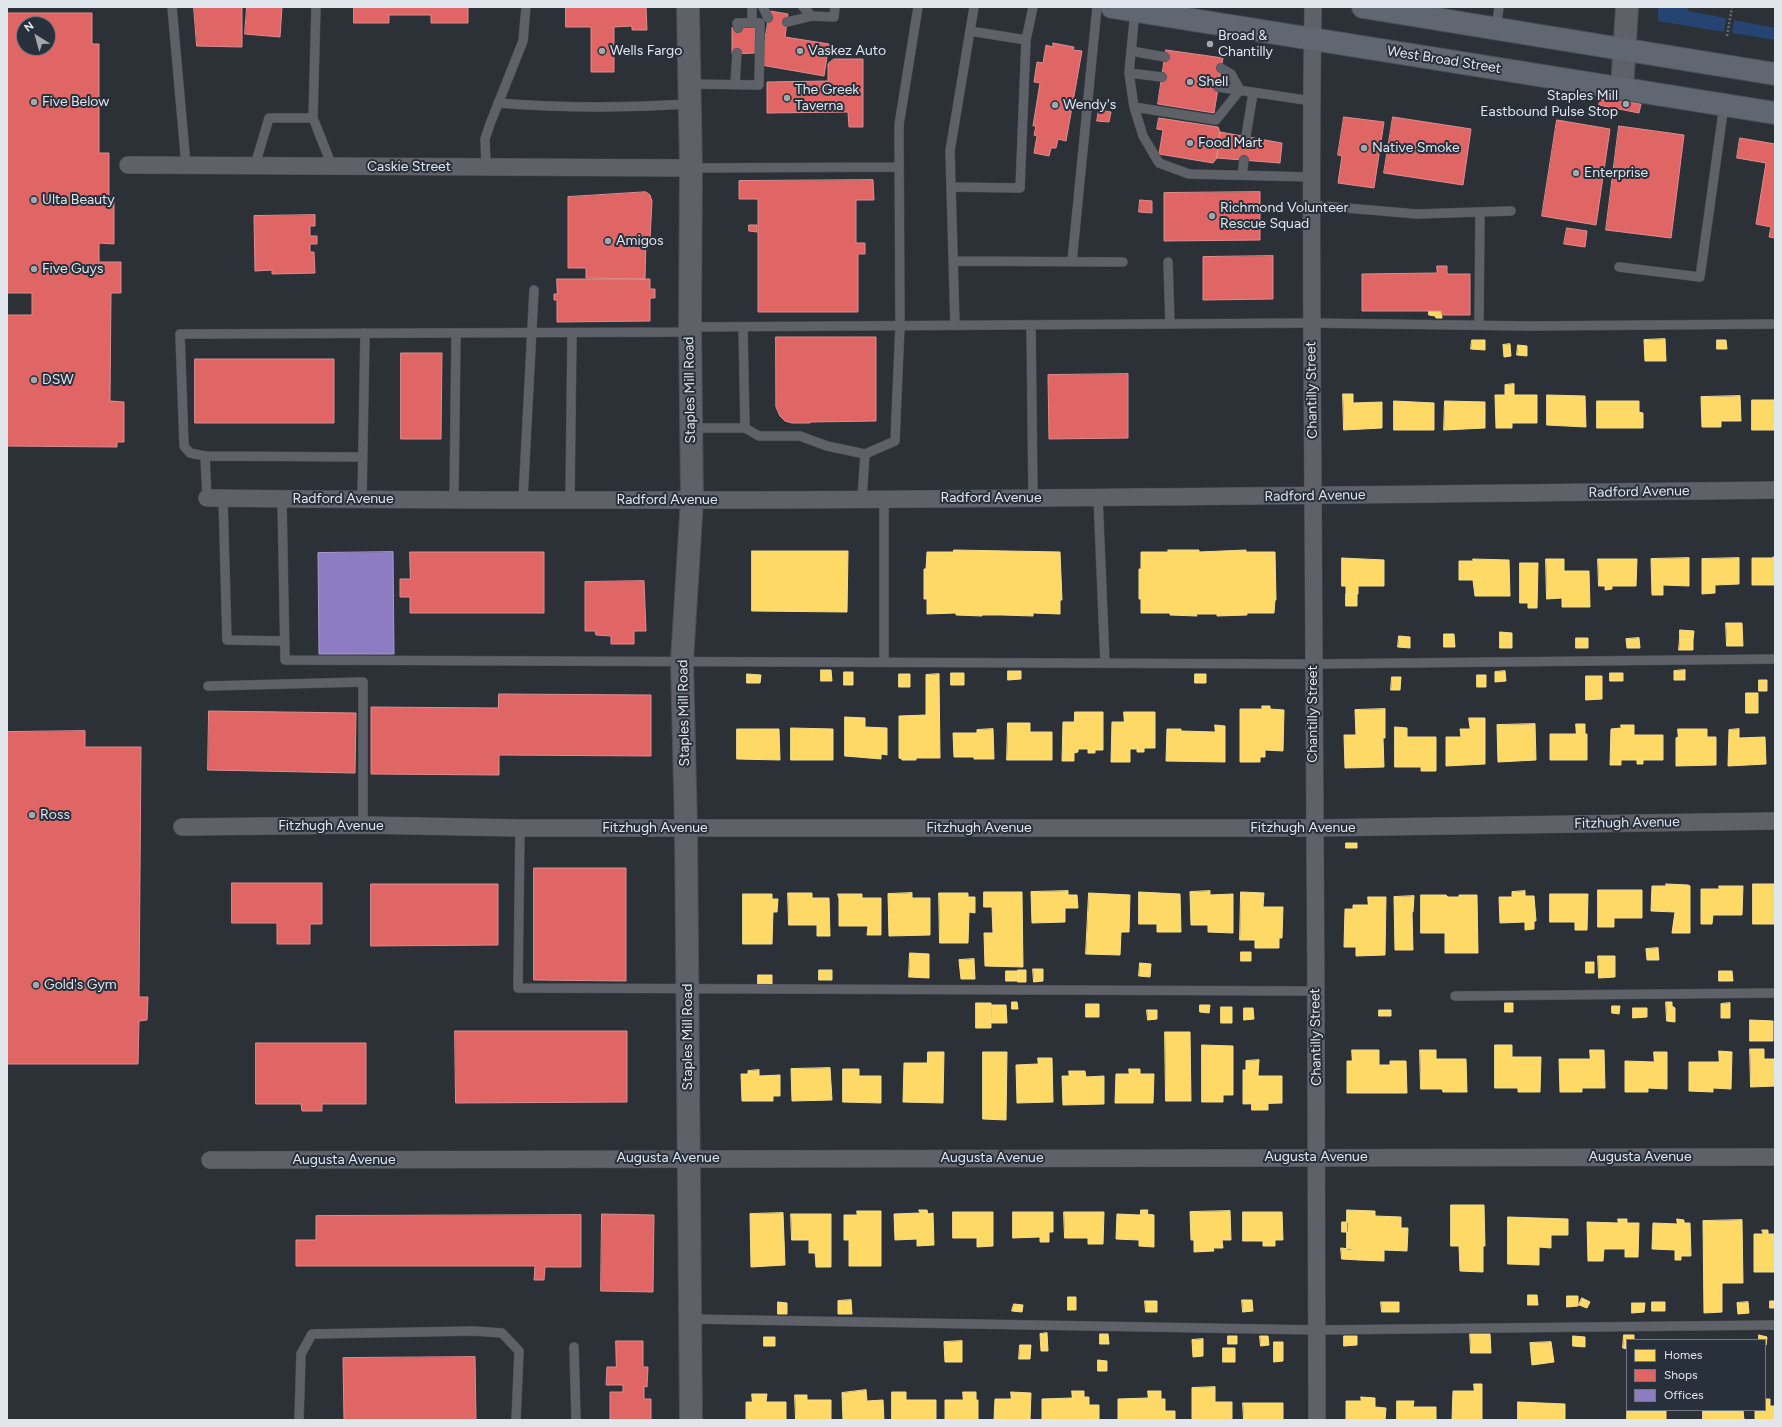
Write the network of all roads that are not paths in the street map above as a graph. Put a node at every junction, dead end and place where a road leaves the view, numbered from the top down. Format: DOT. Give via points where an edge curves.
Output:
graph roads {
  1 [pos="172,7"];
  2 [pos="316,7"];
  3 [pos="526,7"];
  4 [pos="688,7"];
  5 [pos="752,7"];
  6 [pos="759,7"];
  7 [pos="763,7"];
  8 [pos="803,7"];
  9 [pos="835,7"];
  10 [pos="918,7"];
  11 [pos="974,7"];
  12 [pos="1033,7"];
  13 [pos="1097,7"];
  14 [pos="1112,7"];
  15 [pos="1313,7"];
  16 [pos="1499,7"];
  17 [pos="1627,7"];
  18 [pos="1373,8"];
  19 [pos="1135,11"];
  20 [pos="1430,12"];
  21 [pos="812,16"];
  22 [pos="768,18"];
  23 [pos="787,22"];
  24 [pos="752,23"];
  25 [pos="738,28"];
  26 [pos="1496,29"];
  27 [pos="970,31"];
  28 [pos="1312,39"];
  29 [pos="1026,40"];
  30 [pos="1624,49"];
  31 [pos="1130,51"];
  32 [pos="737,53"];
  33 [pos="1165,57"];
  34 [pos="1221,68"];
  35 [pos="1129,73"];
  36 [pos="1775,74"];
  37 [pos="1162,77"];
  38 [pos="735,84"];
  39 [pos="1218,87"];
  40 [pos="1622,89"];
  41 [pos="1240,90"];
  42 [pos="1253,93"];
  43 [pos="690,94"];
  44 [pos="1312,101"];
  45 [pos="498,103"];
  46 [pos="1724,105"];
  47 [pos="1134,107"];
  48 [pos="1775,113"];
  49 [pos="313,118"];
  50 [pos="1246,136"];
  51 [pos="1244,160"];
  52 [pos="128,165"];
  53 [pos="186,165"];
  54 [pos="255,165"];
  55 [pos="332,166"];
  56 [pos="486,167"];
  57 [pos="899,167"];
  58 [pos="691,168"];
  59 [pos="1242,176"];
  60 [pos="1312,177"];
  61 [pos="951,187"];
  62 [pos="1311,205"];
  63 [pos="1511,211"];
  64 [pos="1480,212"];
  65 [pos="953,261"];
  66 [pos="1072,262"];
  67 [pos="1123,262"];
  68 [pos="1168,262"];
  69 [pos="1619,268"];
  70 [pos="534,290"];
  71 [pos="1311,323"];
  72 [pos="1170,324"];
  73 [pos="1775,324"];
  74 [pos="955,325"];
  75 [pos="1031,325"];
  76 [pos="1479,325"];
  77 [pos="900,326"];
  78 [pos="743,327"];
  79 [pos="690,329"];
  80 [pos="365,333"];
  81 [pos="456,333"];
  82 [pos="532,333"];
  83 [pos="572,333"];
  84 [pos="691,428"];
  85 [pos="745,428"];
  86 [pos="865,454"];
  87 [pos="205,456"];
  88 [pos="363,457"];
  89 [pos="1775,490"];
  90 [pos="1313,496"];
  91 [pos="1033,497"];
  92 [pos="1098,497"];
  93 [pos="215,498"];
  94 [pos="884,498"];
  95 [pos="282,499"];
  96 [pos="362,499"];
  97 [pos="454,499"];
  98 [pos="523,499"];
  99 [pos="570,499"];
  100 [pos="862,499"];
  101 [pos="692,500"];
  102 [pos="285,641"];
  103 [pos="1775,659"];
  104 [pos="682,661"];
  105 [pos="884,662"];
  106 [pos="1105,663"];
  107 [pos="1313,664"];
  108 [pos="208,686"];
  109 [pos="1775,821"];
  110 [pos="363,825"];
  111 [pos="182,827"];
  112 [pos="520,828"];
  113 [pos="686,828"];
  114 [pos="1314,828"];
  115 [pos="687,988"];
  116 [pos="1316,991"];
  117 [pos="1775,992"];
  118 [pos="1455,996"];
  119 [pos="1318,1157"];
  120 [pos="1775,1157"];
  121 [pos="688,1158"];
  122 [pos="210,1160"];
  123 [pos="690,1319"];
  124 [pos="1775,1325"];
  125 [pos="1318,1330"];
  126 [pos="574,1347"];
  127 [pos="299,1420"];
  128 [pos="516,1420"];
  129 [pos="576,1420"];
  130 [pos="691,1420"];
  131 [pos="1318,1420"];
  1 -- 53 [label="lane"];
  2 -- 49 [label="lane"];
  3 -- 45 [label="lane" via="523,41"];
  4 -- 43 [label="street, Staples Mill Road"];
  5 -- 24 [label="lane"];
  6 -- 7 [label="lane"];
  7 -- 22 [label="lane"];
  8 -- 21 [label="lane"];
  9 -- 21 [label="lane" via="834,17"];
  10 -- 57 [label="lane" via="899,125"];
  11 -- 27 [label="lane"];
  12 -- 29 [label="lane"];
  13 -- 66 [label="lane"];
  14 -- 19 [label="main road, West Broad Street"];
  15 -- 28 [label="street, Chantilly Street"];
  16 -- 26 [label="lane"];
  17 -- 30 [label="street"];
  18 -- 20 [label="main road"];
  19 -- 28 [label="main road, West Broad Street"];
  19 -- 31 [label="lane"];
  20 -- 26 [label="main road"];
  21 -- 23 [label="lane"];
  24 -- 25 [label="lane" via="738,23"];
  24 -- 38 [label="lane" via="760,23 759,85"];
  26 -- 30 [label="main road"];
  27 -- 29 [label="lane"];
  27 -- 61 [label="lane" via="950,151"];
  28 -- 40 [label="main road, West Broad Street"];
  28 -- 44 [label="street, Chantilly Street"];
  29 -- 61 [label="lane" via="1020,188"];
  30 -- 36 [label="main road"];
  30 -- 40 [label="street"];
  31 -- 33 [label="lane"];
  31 -- 35 [label="lane"];
  32 -- 38 [label="lane"];
  34 -- 41 [label="lane" via="1231,74"];
  35 -- 37 [label="lane"];
  35 -- 47 [label="lane"];
  38 -- 43 [label="lane"];
  39 -- 41 [label="lane"];
  40 -- 46 [label="main road, West Broad Street"];
  41 -- 42 [label="lane"];
  41 -- 47 [label="lane" via="1216,120"];
  42 -- 44 [label="lane"];
  42 -- 50 [label="lane"];
  43 -- 45 [label="lane" via="637,107 548,107"];
  43 -- 58 [label="street, Staples Mill Road"];
  44 -- 60 [label="street, Chantilly Street"];
  45 -- 56 [label="lane" via="485,139"];
  46 -- 48 [label="main road, West Broad Street"];
  46 -- 69 [label="lane" via="1700,277"];
  47 -- 59 [label="lane" via="1143,136 1159,163 1189,174"];
  49 -- 54 [label="lane" via="269,118"];
  49 -- 55 [label="lane"];
  51 -- 59 [label="lane"];
  52 -- 53 [label="street, Caskie Street"];
  53 -- 54 [label="street, Caskie Street"];
  54 -- 55 [label="street, Caskie Street"];
  55 -- 56 [label="street, Caskie Street"];
  56 -- 58 [label="street, Caskie Street"];
  57 -- 58 [label="lane"];
  57 -- 77 [label="lane"];
  58 -- 79 [label="street, Staples Mill Road"];
  59 -- 60 [label="lane"];
  60 -- 62 [label="street, Chantilly Street"];
  61 -- 65 [label="lane"];
  62 -- 64 [label="lane" via="1417,214"];
  62 -- 71 [label="street, Chantilly Street"];
  63 -- 64 [label="lane"];
  64 -- 76 [label="lane"];
  65 -- 66 [label="lane"];
  65 -- 74 [label="lane"];
  66 -- 67 [label="lane"];
  68 -- 72 [label="lane"];
  70 -- 82 [label="lane"];
  71 -- 72 [label="lane"];
  71 -- 76 [label="lane"];
  71 -- 90 [label="street, Chantilly Street"];
  72 -- 75 [label="lane"];
  73 -- 76 [label="lane"];
  74 -- 75 [label="lane"];
  74 -- 77 [label="lane"];
  75 -- 91 [label="lane"];
  77 -- 78 [label="lane"];
  77 -- 86 [label="lane" via="895,441"];
  78 -- 79 [label="lane"];
  78 -- 85 [label="lane"];
  79 -- 83 [label="lane"];
  79 -- 84 [label="street, Staples Mill Road"];
  80 -- 81 [label="lane"];
  80 -- 87 [label="lane" via="180,334 184,446 190,453"];
  80 -- 88 [label="lane"];
  81 -- 82 [label="lane"];
  81 -- 97 [label="lane"];
  82 -- 83 [label="lane"];
  82 -- 98 [label="lane"];
  83 -- 99 [label="lane"];
  84 -- 85 [label="lane"];
  84 -- 101 [label="street, Staples Mill Road"];
  85 -- 86 [label="lane" via="759,436 800,436 827,446"];
  86 -- 100 [label="lane"];
  87 -- 88 [label="lane"];
  87 -- 93 [label="lane"];
  88 -- 96 [label="lane"];
  89 -- 90 [label="street, Radford Avenue"];
  90 -- 92 [label="street, Radford Avenue"];
  90 -- 107 [label="street, Chantilly Street"];
  91 -- 92 [label="street, Radford Avenue"];
  91 -- 94 [label="street, Radford Avenue"];
  92 -- 106 [label="lane"];
  93 -- 95 [label="street, Radford Avenue"];
  93 -- 102 [label="lane" via="227,640"];
  94 -- 100 [label="street, Radford Avenue"];
  94 -- 105 [label="lane"];
  95 -- 96 [label="street, Radford Avenue"];
  95 -- 102 [label="lane"];
  96 -- 97 [label="street, Radford Avenue"];
  97 -- 98 [label="street, Radford Avenue"];
  98 -- 99 [label="street, Radford Avenue"];
  99 -- 101 [label="street, Radford Avenue"];
  100 -- 101 [label="street, Radford Avenue"];
  101 -- 104 [label="street, Staples Mill Road"];
  102 -- 104 [label="lane" via="285,660"];
  103 -- 107 [label="lane"];
  104 -- 105 [label="lane"];
  104 -- 113 [label="street, Staples Mill Road"];
  105 -- 106 [label="lane"];
  106 -- 107 [label="lane"];
  107 -- 114 [label="street, Chantilly Street"];
  108 -- 110 [label="lane" via="363,682"];
  109 -- 114 [label="street, Fitzhugh Avenue"];
  110 -- 111 [label="street, Fitzhugh Avenue"];
  110 -- 112 [label="street, Fitzhugh Avenue"];
  112 -- 113 [label="street, Fitzhugh Avenue"];
  112 -- 115 [label="lane" via="518,988"];
  113 -- 114 [label="street, Fitzhugh Avenue"];
  113 -- 115 [label="street, Staples Mill Road"];
  114 -- 116 [label="street, Chantilly Street"];
  115 -- 116 [label="lane"];
  115 -- 121 [label="street, Staples Mill Road"];
  116 -- 119 [label="street, Chantilly Street"];
  117 -- 118 [label="lane"];
  119 -- 120 [label="street, Augusta Avenue"];
  119 -- 121 [label="street, Augusta Avenue"];
  119 -- 125 [label="street, Chantilly Street"];
  121 -- 122 [label="street, Augusta Avenue"];
  121 -- 123 [label="street, Staples Mill Road"];
  123 -- 125 [label="lane"];
  123 -- 130 [label="street, Staples Mill Road"];
  124 -- 125 [label="lane"];
  125 -- 131 [label="street, Chantilly Street"];
  126 -- 129 [label="lane"];
  127 -- 128 [label="lane" via="301,1354 312,1334 474,1331 502,1332 519,1351"];
}
